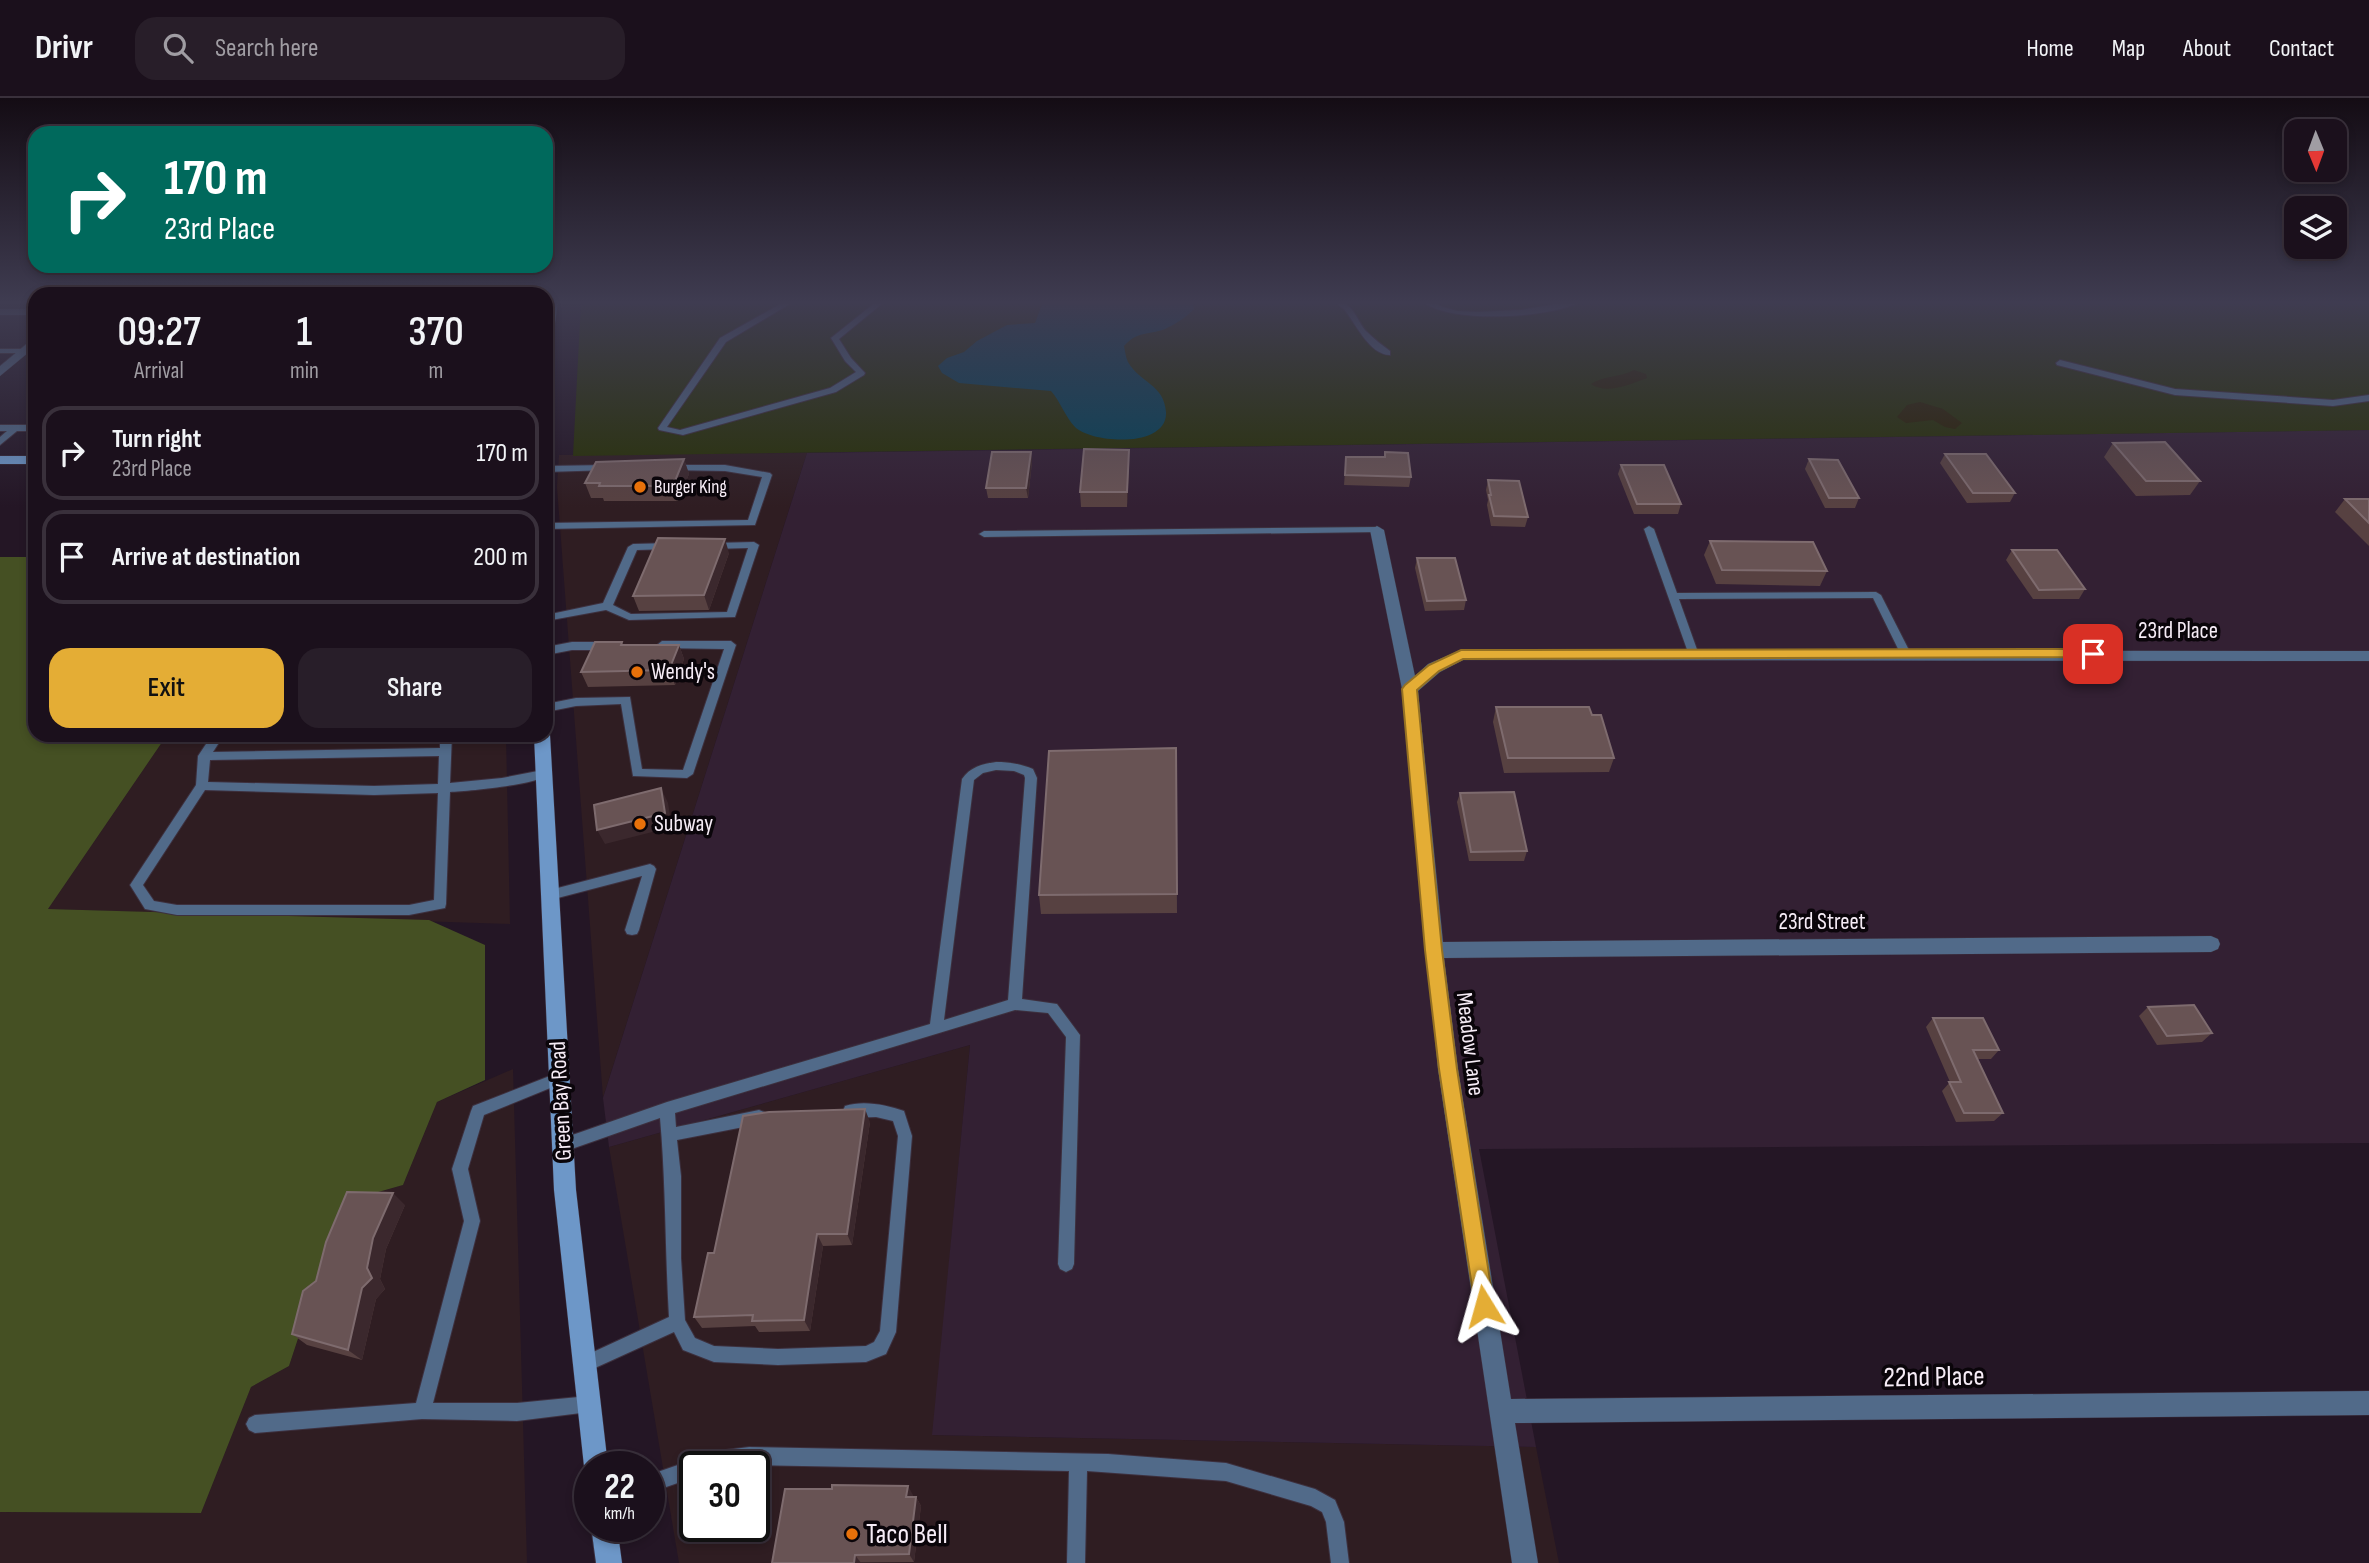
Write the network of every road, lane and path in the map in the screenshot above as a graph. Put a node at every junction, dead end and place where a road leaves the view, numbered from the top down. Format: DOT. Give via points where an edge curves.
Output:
graph roads {
  1 [pos="702,370"];
  2 [pos="859,370"];
  3 [pos="2089,370"];
  4 [pos="2369,398"];
  5 [pos="0,428"];
  6 [pos="15,428"];
  7 [pos="28,428"];
  8 [pos="0,442"];
  9 [pos="0,460"];
  10 [pos="28,460"];
  11 [pos="613,468"];
  12 [pos="655,468"];
  13 [pos="553,469"];
  14 [pos="553,526"];
  15 [pos="1649,528"];
  16 [pos="1377,530"];
  17 [pos="984,534"];
  18 [pos="687,546"];
  19 [pos="700,546"];
  20 [pos="1673,596"];
  21 [pos="607,606"];
  22 [pos="553,617"];
  23 [pos="652,645"];
  24 [pos="625,646"];
  25 [pos="553,650"];
  26 [pos="1694,654"];
  27 [pos="1906,654"];
  28 [pos="2369,656"];
  29 [pos="1410,689"];
  30 [pos="553,707"];
  31 [pos="213,742"];
  32 [pos="445,742"];
  33 [pos="542,742"];
  34 [pos="443,752"];
  35 [pos="204,756"];
  36 [pos="543,774"];
  37 [pos="202,786"];
  38 [pos="442,790"];
  39 [pos="550,895"];
  40 [pos="632,930"];
  41 [pos="2211,944"];
  42 [pos="1434,950"];
  43 [pos="1015,1004"];
  44 [pos="936,1028"];
  45 [pos="560,1078"];
  46 [pos="667,1109"];
  47 [pos="831,1111"];
  48 [pos="779,1115"];
  49 [pos="670,1135"];
  50 [pos="563,1145"];
  51 [pos="1066,1264"];
  52 [pos="677,1322"];
  53 [pos="584,1365"];
  54 [pos="2369,1403"];
  55 [pos="589,1404"];
  56 [pos="422,1411"];
  57 [pos="1500,1411"];
  58 [pos="255,1424"];
  59 [pos="594,1451"];
  60 [pos="770,1456"];
  61 [pos="1078,1463"];
  62 [pos="606,1542"];
  63 [pos="608,1563"];
  64 [pos="1076,1563"];
  65 [pos="1340,1563"];
  66 [pos="1525,1563"];
  1 -- 2 [label="lane" via="662,428 680,433 833,390 861,373"];
  3 -- 4 [label="lane" via="2175,392 2333,403"];
  5 -- 6 [label="lane"];
  6 -- 7 [label="lane"];
  6 -- 8 [label="lane"];
  9 -- 10 [label="main road"];
  11 -- 13 [label="lane"];
  12 -- 14 [label="lane" via="724,468 767,475 752,523"];
  15 -- 20 [label="lane"];
  16 -- 17 [label="lane"];
  16 -- 29 [label="street, Meadow Lane"];
  18 -- 21 [label="lane" via="632,547"];
  19 -- 21 [label="lane" via="754,545 731,615 628,617"];
  20 -- 26 [label="lane"];
  20 -- 27 [label="lane" via="1876,595"];
  21 -- 22 [label="lane"];
  23 -- 30 [label="lane" via="731,645 687,774 637,773 626,700"];
  24 -- 25 [label="lane"];
  26 -- 27 [label="street, 23rd Place"];
  26 -- 29 [label="street, 23rd Place" via="1461,654 1434,668"];
  27 -- 28 [label="street, 23rd Place"];
  29 -- 42 [label="street, Meadow Lane"];
  31 -- 35 [label="lane"];
  32 -- 34 [label="lane"];
  33 -- 36 [label="main road, Green Bay Road"];
  34 -- 35 [label="lane"];
  34 -- 38 [label="lane"];
  35 -- 37 [label="lane"];
  36 -- 38 [label="lane" via="504,784"];
  36 -- 39 [label="main road, Green Bay Road"];
  37 -- 38 [label="lane"];
  37 -- 38 [label="lane" via="136,885 150,905 177,910 409,910 440,904"];
  39 -- 40 [label="lane" via="650,869"];
  39 -- 45 [label="main road, Green Bay Road"];
  41 -- 42 [label="street, 23rd Street"];
  42 -- 57 [label="street, Meadow Lane"];
  43 -- 44 [label="lane"];
  43 -- 44 [label="lane" via="1031,778 1020,767 981,768 968,779"];
  43 -- 51 [label="lane" via="1052,1008 1073,1034"];
  44 -- 46 [label="lane"];
  45 -- 50 [label="main road, Green Bay Road"];
  45 -- 56 [label="lane" via="478,1111 460,1169 472,1221"];
  46 -- 49 [label="lane"];
  46 -- 50 [label="lane"];
  47 -- 52 [label="lane" via="876,1110 899,1116 905,1136 888,1332 880,1348 866,1354 714,1354 689,1344"];
  48 -- 49 [label="lane"];
  49 -- 52 [label="lane"];
  50 -- 53 [label="main road, Green Bay Road"];
  52 -- 53 [label="lane"];
  53 -- 55 [label="main road, Green Bay Road"];
  54 -- 57 [label="street, 22nd Place"];
  55 -- 56 [label="lane" via="517,1412"];
  55 -- 59 [label="main road, Green Bay Road"];
  56 -- 58 [label="lane"];
  57 -- 66 [label="street, Meadow Lane"];
  60 -- 61 [label="lane"];
  61 -- 64 [label="lane"];
  61 -- 65 [label="lane" via="1226,1472 1315,1498 1329,1506"];
  62 -- 63 [label="main road"];
}
